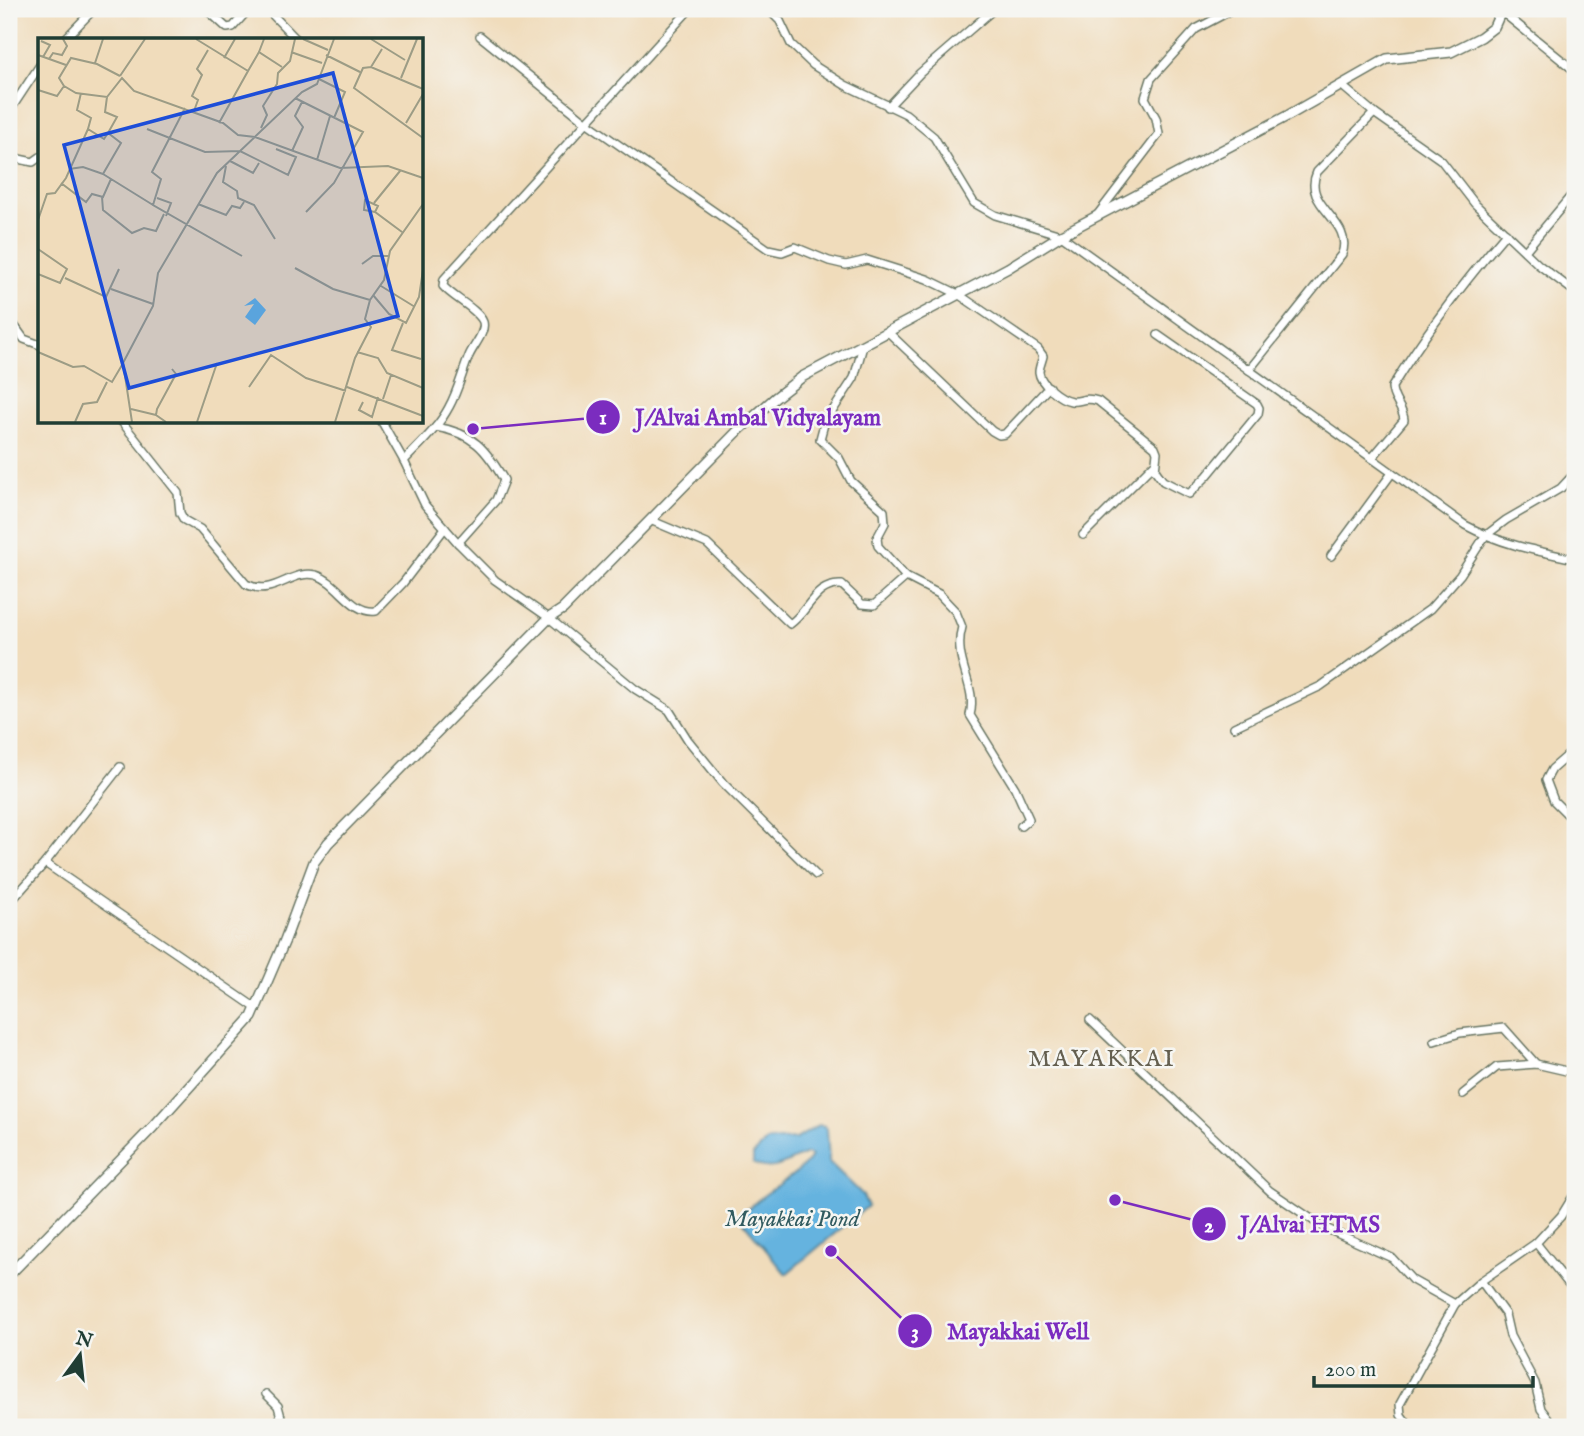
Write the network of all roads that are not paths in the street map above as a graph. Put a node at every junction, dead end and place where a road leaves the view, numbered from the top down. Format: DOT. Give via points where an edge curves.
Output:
graph roads {
  1 [pos="94,9"];
  2 [pos="206,9"];
  3 [pos="249,9"];
  4 [pos="267,9"];
  5 [pos="690,9"];
  6 [pos="768,9"];
  7 [pos="994,9"];
  8 [pos="1234,9"];
  9 [pos="1502,10"];
  10 [pos="480,36"];
  11 [pos="66,38"];
  12 [pos="294,38"];
  13 [pos="38,68"];
  14 [pos="1575,71"];
  15 [pos="1341,85"];
  16 [pos="888,107"];
  17 [pos="9,112"];
  18 [pos="1374,113"];
  19 [pos="586,122"];
  20 [pos="9,153"];
  21 [pos="38,159"];
  22 [pos="1575,191"];
  23 [pos="1095,218"];
  24 [pos="1506,233"];
  25 [pos="1061,235"];
  26 [pos="1525,251"];
  27 [pos="1575,291"];
  28 [pos="958,294"];
  29 [pos="9,318"];
  30 [pos="888,332"];
  31 [pos="1158,335"];
  32 [pos="38,344"];
  33 [pos="863,346"];
  34 [pos="1249,370"];
  35 [pos="1049,387"];
  36 [pos="123,424"];
  37 [pos="384,424"];
  38 [pos="436,427"];
  39 [pos="1371,458"];
  40 [pos="404,461"];
  41 [pos="1154,464"];
  42 [pos="1392,473"];
  43 [pos="1575,473"];
  44 [pos="650,520"];
  45 [pos="445,528"];
  46 [pos="1083,535"];
  47 [pos="1485,536"];
  48 [pos="458,543"];
  49 [pos="1331,556"];
  50 [pos="1575,559"];
  51 [pos="906,577"];
  52 [pos="549,618"];
  53 [pos="1234,727"];
  54 [pos="1575,749"];
  55 [pos="120,766"];
  56 [pos="1575,822"];
  57 [pos="1021,826"];
  58 [pos="45,863"];
  59 [pos="816,875"];
  60 [pos="9,899"];
  61 [pos="256,1008"];
  62 [pos="1090,1020"];
  63 [pos="1434,1041"];
  64 [pos="1536,1064"];
  65 [pos="1575,1073"];
  66 [pos="1464,1094"];
  67 [pos="1575,1193"];
  68 [pos="1536,1243"];
  69 [pos="9,1275"];
  70 [pos="1481,1281"];
  71 [pos="1575,1292"];
  72 [pos="1455,1304"];
  73 [pos="266,1394"];
  74 [pos="276,1427"];
  75 [pos="1410,1427"];
  76 [pos="1555,1427"];
  1 -- 11 [label="street"];
  2 -- 3 [label="street" via="227,28"];
  4 -- 12 [label="street"];
  5 -- 19 [label="street"];
  6 -- 16 [label="street" via="791,44 813,65"];
  7 -- 16 [label="street"];
  8 -- 23 [label="street" via="1196,29 1151,79 1145,98 1159,134"];
  9 -- 14 [label="street"];
  9 -- 15 [label="street" via="1488,32 1451,52 1387,59"];
  10 -- 19 [label="street"];
  13 -- 17 [label="street"];
  15 -- 18 [label="street"];
  15 -- 23 [label="street"];
  16 -- 25 [label="street" via="906,114 933,137 974,203 995,215"];
  18 -- 24 [label="street" via="1441,160 1475,204"];
  18 -- 34 [label="street" via="1317,172 1313,182 1316,196 1342,231 1346,244 1342,254"];
  19 -- 28 [label="street" via="768,249 782,253 795,247 846,265 867,260"];
  19 -- 38 [label="street" via="444,279 443,286 450,294 483,321 483,330"];
  20 -- 21 [label="street" via="33,162"];
  22 -- 26 [label="street"];
  23 -- 25 [label="street"];
  24 -- 26 [label="street"];
  24 -- 39 [label="street" via="1462,284 1392,387 1404,420"];
  25 -- 28 [label="street"];
  25 -- 34 [label="street"];
  26 -- 27 [label="street"];
  28 -- 30 [label="street"];
  28 -- 35 [label="street" via="1038,349 1043,356 1039,371"];
  29 -- 32 [label="street" via="24,340"];
  30 -- 33 [label="street"];
  30 -- 35 [label="street" via="999,435"];
  31 -- 41 [label="street" via="1236,387 1259,408 1191,494 1163,481"];
  33 -- 44 [label="street" via="802,377 775,398"];
  33 -- 51 [label="street" via="854,378 824,424 820,439 839,458 852,481 884,511 878,546"];
  34 -- 39 [label="street"];
  35 -- 41 [label="street" via="1073,402 1086,397 1098,401 1155,447"];
  36 -- 45 [label="street" via="178,493 184,520 200,529 253,588 263,590 306,574 316,575 362,610 376,611"];
  37 -- 40 [label="street"];
  38 -- 40 [label="street"];
  38 -- 48 [label="street" via="455,430 487,452 504,480 496,500"];
  39 -- 42 [label="street"];
  40 -- 45 [label="street" via="425,505"];
  41 -- 46 [label="street"];
  42 -- 47 [label="street"];
  42 -- 49 [label="street"];
  43 -- 47 [label="street" via="1561,488"];
  44 -- 51 [label="street" via="707,544 790,624 832,584 842,584 862,604 874,605"];
  44 -- 52 [label="street"];
  45 -- 48 [label="street"];
  47 -- 50 [label="street"];
  47 -- 53 [label="street" via="1460,575 1430,609 1321,686"];
  48 -- 52 [label="street" via="495,580"];
  51 -- 57 [label="street" via="939,594 956,612 962,627 961,661 973,703 970,715 1015,788 1029,819"];
  52 -- 59 [label="street" via="635,689 669,710 723,783"];
  52 -- 61 [label="street" via="328,842 314,862"];
  54 -- 56 [label="street" via="1546,780 1554,801"];
  55 -- 58 [label="street"];
  58 -- 60 [label="street"];
  58 -- 61 [label="street"];
  61 -- 69 [label="street" via="253,1017 153,1127"];
  62 -- 72 [label="street" via="1270,1191 1323,1227 1392,1258 1412,1280"];
  63 -- 64 [label="street" via="1460,1032 1504,1028"];
  64 -- 65 [label="street"];
  64 -- 66 [label="street" via="1497,1067"];
  67 -- 68 [label="street"];
  68 -- 70 [label="street"];
  68 -- 71 [label="street"];
  70 -- 72 [label="street"];
  70 -- 76 [label="street" via="1505,1314 1510,1336 1535,1383 1541,1409"];
  72 -- 75 [label="street" via="1400,1404"];
  73 -- 74 [label="street" via="278,1406 281,1417"];
}
